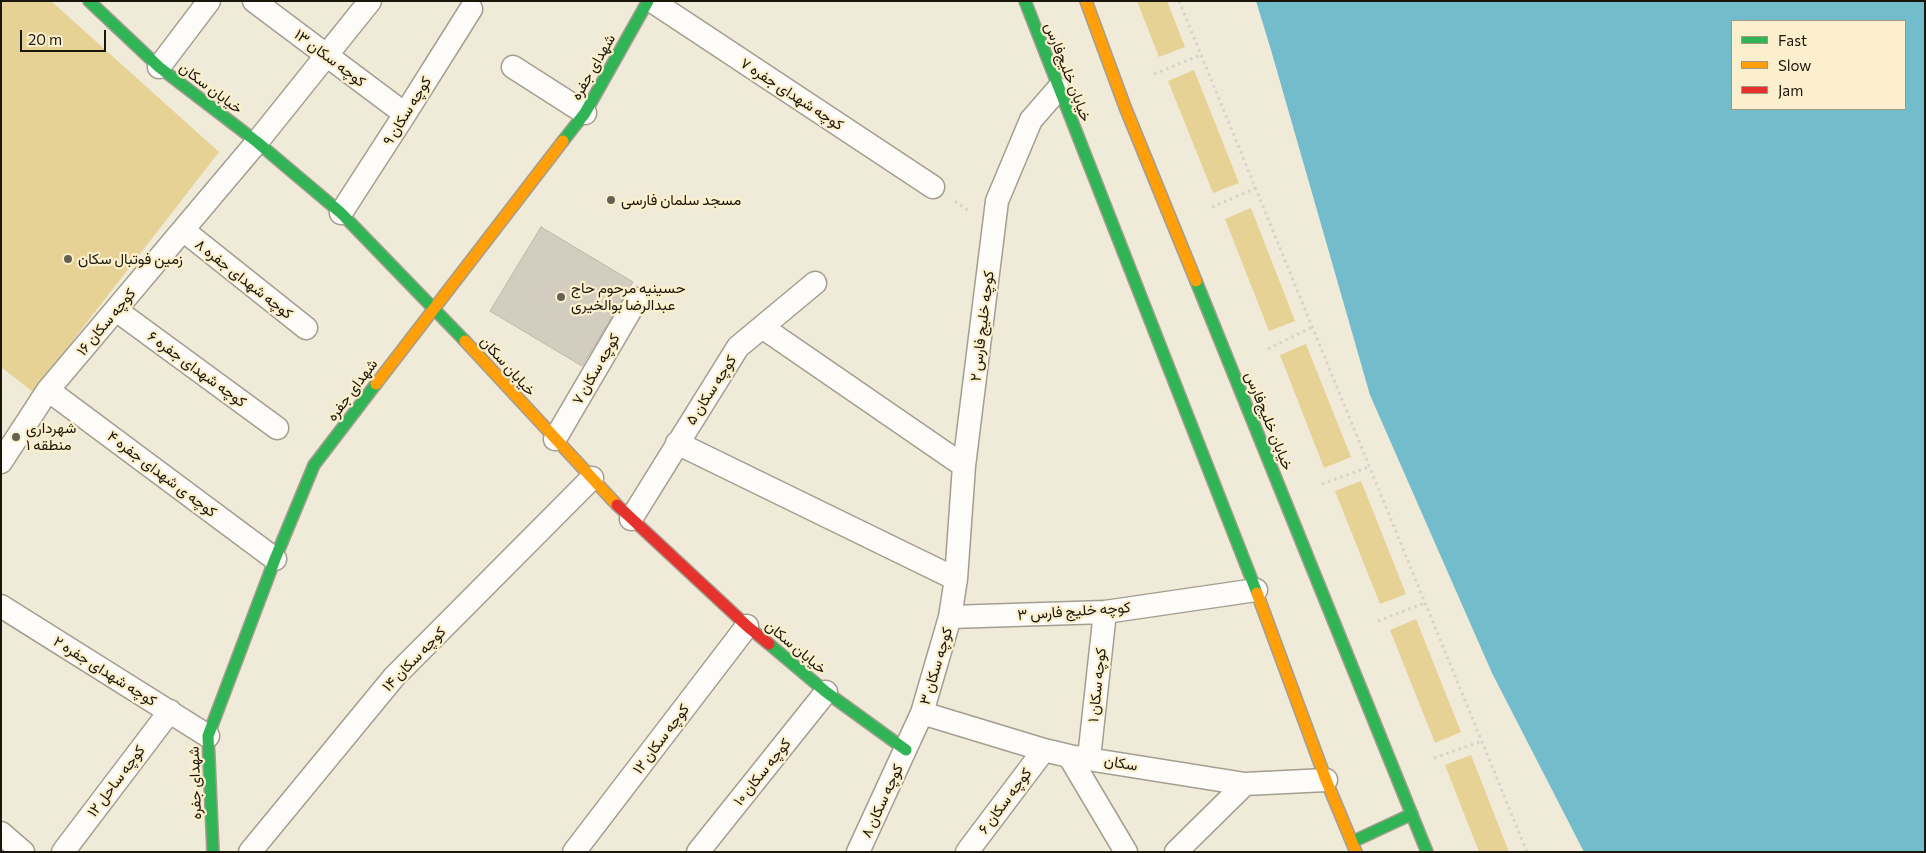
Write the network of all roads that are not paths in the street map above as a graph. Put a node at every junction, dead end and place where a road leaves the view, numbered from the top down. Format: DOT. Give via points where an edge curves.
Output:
graph roads {
  1 [pos="89,1"];
  2 [pos="210,1"];
  3 [pos="254,1"];
  4 [pos="370,1"];
  5 [pos="648,1"];
  6 [pos="652,1"];
  7 [pos="1024,1"];
  8 [pos="1086,1"];
  9 [pos="468,4"];
  10 [pos="326,56"];
  11 [pos="159,67"];
  12 [pos="513,67"];
  13 [pos="1058,89"];
  14 [pos="585,113"];
  15 [pos="406,114"];
  16 [pos="258,142"];
  17 [pos="933,187"];
  18 [pos="341,213"];
  19 [pos="183,230"];
  20 [pos="815,282"];
  21 [pos="637,299"];
  22 [pos="434,307"];
  23 [pos="116,310"];
  24 [pos="762,327"];
  25 [pos="306,328"];
  26 [pos="48,390"];
  27 [pos="277,428"];
  28 [pos="9,431"];
  29 [pos="555,439"];
  30 [pos="678,443"];
  31 [pos="1,462"];
  32 [pos="964,466"];
  33 [pos="592,478"];
  34 [pos="632,519"];
  35 [pos="275,559"];
  36 [pos="956,579"];
  37 [pos="1256,590"];
  38 [pos="1,606"];
  39 [pos="1105,612"];
  40 [pos="950,617"];
  41 [pos="747,626"];
  42 [pos="826,692"];
  43 [pos="170,711"];
  44 [pos="922,713"];
  45 [pos="208,736"];
  46 [pos="906,750"];
  47 [pos="1044,750"];
  48 [pos="1079,757"];
  49 [pos="1326,780"];
  50 [pos="1245,784"];
  51 [pos="1412,814"];
  52 [pos="1,833"];
  53 [pos="1354,847"];
  54 [pos="23,852"];
  55 [pos="63,852"];
  56 [pos="213,852"];
  57 [pos="250,852"];
  58 [pos="574,852"];
  59 [pos="698,852"];
  60 [pos="858,852"];
  61 [pos="967,852"];
  62 [pos="1126,852"];
  63 [pos="1176,852"];
  64 [pos="1427,852"];
  1 -- 11 [label="street, خیابان سکان"];
  2 -- 11 [label="street"];
  3 -- 10 [label="street, کوچه سکان ۱۳"];
  4 -- 10 [label="street, کوچه سکان ۱۶"];
  5 -- 14 [label="street, شهدای جفره"];
  6 -- 17 [label="street, کوچه شهدای جفره ۷"];
  7 -- 13 [label="street, خیابان خلیج‌فارس"];
  8 -- 51 [label="street, خیابان خلیج‌فارس" via="1125,107"];
  9 -- 15 [label="street, کوچه سکان ۹"];
  10 -- 15 [label="street, کوچه سکان ۱۳"];
  10 -- 16 [label="street, کوچه سکان ۱۶"];
  11 -- 16 [label="street, خیابان سکان"];
  12 -- 14 [label="street"];
  13 -- 32 [label="street, کوچه خلیج فارس ۲" via="1031,120 998,201"];
  13 -- 37 [label="street, خیابان خلیج‌فارس"];
  14 -- 22 [label="street, شهدای جفره"];
  15 -- 18 [label="street, کوچه سکان ۹"];
  16 -- 18 [label="street, خیابان سکان"];
  16 -- 19 [label="street, کوچه سکان ۱۶"];
  18 -- 22 [label="street, خیابان سکان"];
  19 -- 23 [label="street, کوچه سکان ۱۶"];
  19 -- 25 [label="street, کوچه شهدای جفره ۸"];
  20 -- 24 [label="street, کوچه سکان ۵"];
  21 -- 29 [label="street, کوچه سکان ۷"];
  22 -- 29 [label="street, خیابان سکان"];
  22 -- 35 [label="street, شهدای جفره" via="314,465"];
  23 -- 26 [label="street, کوچه سکان ۱۶"];
  23 -- 27 [label="street, کوچه شهدای جفره ۶"];
  24 -- 30 [label="street, کوچه سکان ۵" via="738,347"];
  24 -- 32 [label="street"];
  26 -- 28 [label="street, کوچه سکان ۱۶"];
  26 -- 35 [label="street, کوچه ی شهدای جفره ۴"];
  28 -- 31 [label="street, کوچه سکان ۱۶"];
  29 -- 33 [label="street, خیابان سکان"];
  30 -- 34 [label="street, کوچه سکان ۵"];
  30 -- 36 [label="street"];
  32 -- 36 [label="street, کوچه خلیج فارس ۲"];
  33 -- 34 [label="street, خیابان سکان"];
  33 -- 57 [label="street, کوچه سکان ۱۴" via="394,678"];
  34 -- 41 [label="street, خیابان سکان"];
  35 -- 45 [label="street, شهدای جفره"];
  36 -- 40 [label="street, کوچه سکان ۳"];
  37 -- 39 [label="street, کوچه خلیج فارس ۳"];
  37 -- 49 [label="street, خیابان خلیج‌فارس"];
  38 -- 43 [label="street, کوچه شهدای جفره ۲"];
  39 -- 40 [label="street, کوچه خلیج فارس ۳"];
  39 -- 48 [label="street, کوچه سکان ۱"];
  40 -- 44 [label="street, کوچه سکان ۳"];
  41 -- 42 [label="street, خیابان سکان"];
  41 -- 58 [label="street, کوچه سکان ۱۲"];
  42 -- 46 [label="street, خیابان سکان"];
  42 -- 59 [label="street, کوچه سکان ۱۰"];
  43 -- 45 [label="street, کوچه شهدای جفره ۲"];
  43 -- 55 [label="street, کوچه ساحل ۱۲"];
  44 -- 46 [label="street, کوچه سکان ۳"];
  44 -- 47 [label="street, سکان"];
  45 -- 56 [label="street, شهدای جفره"];
  46 -- 60 [label="street, کوچه سکان ۸"];
  47 -- 48 [label="street, سکان"];
  47 -- 61 [label="street, کوچه سکان ۶"];
  48 -- 50 [label="street, سکان"];
  48 -- 62 [label="street"];
  49 -- 50 [label="street, سکان"];
  49 -- 53 [label="street, خیابان خلیج‌فارس"];
  50 -- 63 [label="street"];
  51 -- 53 [label="street"];
  51 -- 64 [label="street, خیابان خلیج‌فارس"];
  52 -- 54 [label="street"];
}
